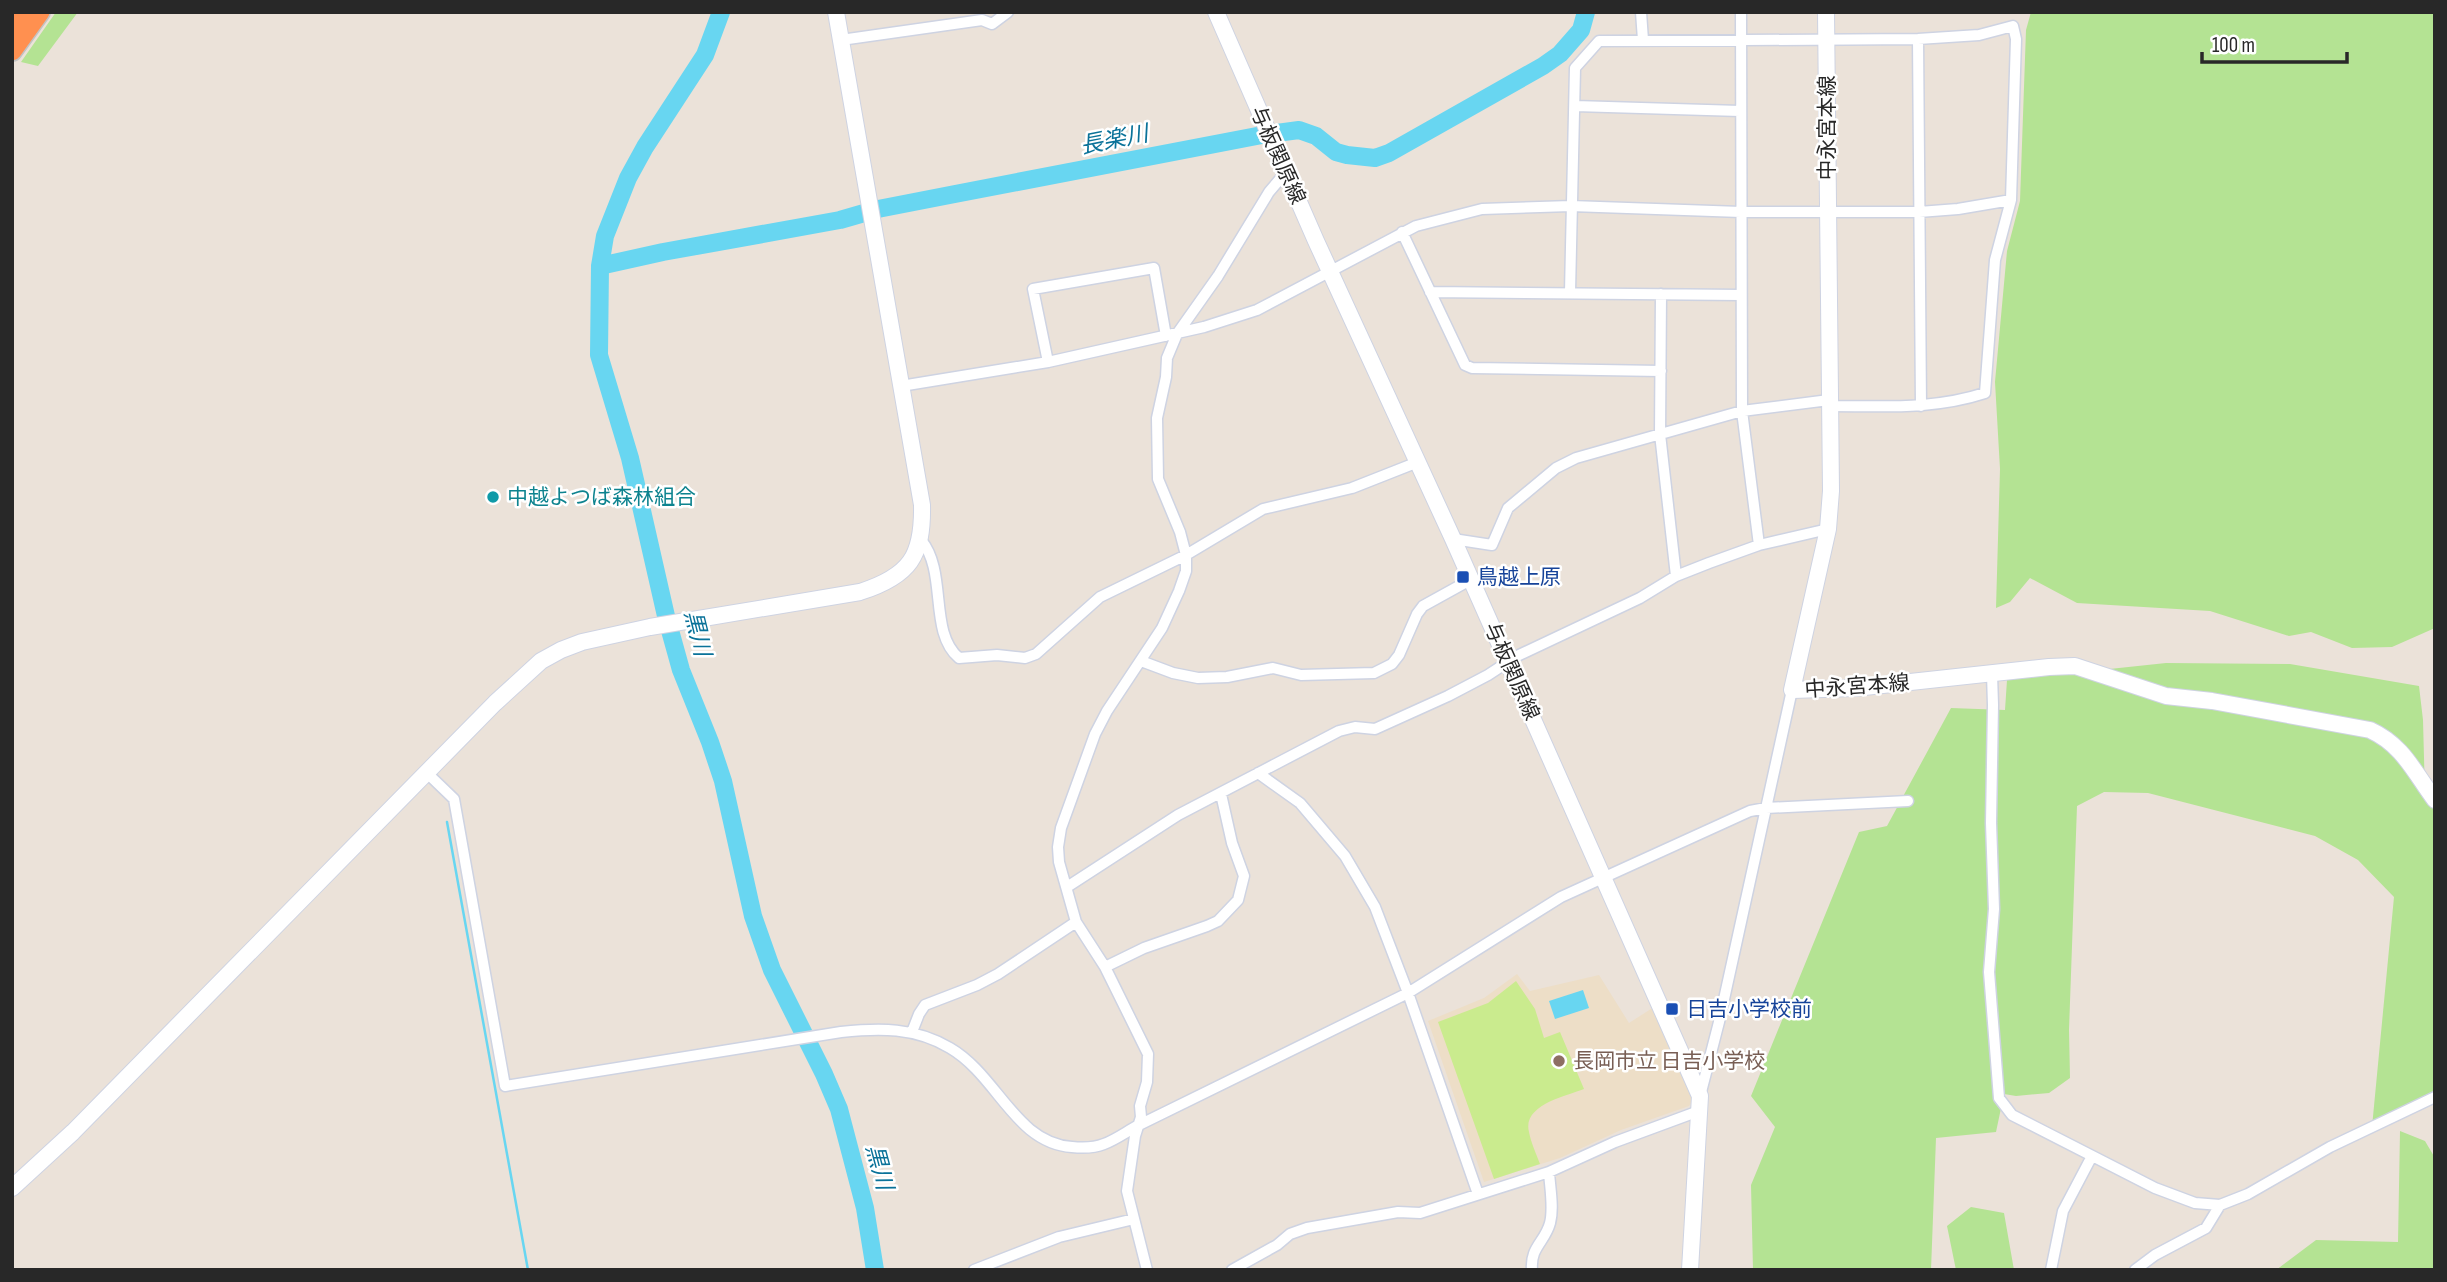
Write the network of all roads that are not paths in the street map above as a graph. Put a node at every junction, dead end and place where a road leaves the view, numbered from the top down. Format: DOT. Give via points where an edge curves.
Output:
graph roads {
  1 [pos="20,12"];
  2 [pos="40,12"];
  3 [pos="836,12"];
  4 [pos="1009,12"];
  5 [pos="1216,12"];
  6 [pos="1641,12"];
  7 [pos="1741,12"];
  8 [pos="1826,12"];
  9 [pos="12,23"];
  10 [pos="1826,38"];
  11 [pos="1917,39"];
  12 [pos="841,40"];
  13 [pos="1643,40"];
  14 [pos="1740,40"];
  15 [pos="12,51"];
  16 [pos="1575,106"];
  17 [pos="1740,111"];
  18 [pos="1286,172"];
  19 [pos="2011,200"];
  20 [pos="1572,206"];
  21 [pos="1741,212"];
  22 [pos="1919,212"];
  23 [pos="1828,213"];
  24 [pos="1402,232"];
  25 [pos="1330,272"];
  26 [pos="1430,292"];
  27 [pos="1570,292"];
  28 [pos="1661,294"];
  29 [pos="1741,295"];
  30 [pos="1172,335"];
  31 [pos="1048,362"];
  32 [pos="1661,371"];
  33 [pos="901,386"];
  34 [pos="1829,403"];
  35 [pos="1921,406"];
  36 [pos="1742,411"];
  37 [pos="1660,435"];
  38 [pos="1418,463"];
  39 [pos="1828,529"];
  40 [pos="1453,539"];
  41 [pos="921,540"];
  42 [pos="1759,545"];
  43 [pos="1186,555"];
  44 [pos="1676,576"];
  45 [pos="1470,580"];
  46 [pos="1141,661"];
  47 [pos="1508,662"];
  48 [pos="1992,674"];
  49 [pos="1792,690"];
  50 [pos="427,772"];
  51 [pos="1258,773"];
  52 [pos="1221,794"];
  53 [pos="2435,800"];
  54 [pos="1908,801"];
  55 [pos="1766,808"];
  56 [pos="1603,877"];
  57 [pos="1067,887"];
  58 [pos="1076,922"];
  59 [pos="1105,967"];
  60 [pos="1408,993"];
  61 [pos="912,1032"];
  62 [pos="2435,1097"];
  63 [pos="1699,1103"];
  64 [pos="1137,1126"];
  65 [pos="2092,1156"];
  66 [pos="1549,1172"];
  67 [pos="12,1188"];
  68 [pos="1478,1194"];
  69 [pos="2220,1205"];
  70 [pos="1134,1219"];
  71 [pos="974,1270"];
  72 [pos="1147,1270"];
  73 [pos="1232,1270"];
  74 [pos="1532,1270"];
  75 [pos="1690,1270"];
  76 [pos="2052,1270"];
  77 [pos="2135,1270"];
  1 -- 9 [label="highway"];
  2 -- 15 [label="highway"];
  3 -- 12 [label="main road"];
  4 -- 12 [label="street" via="992,24 982,20"];
  5 -- 18 [label="main road, 与板関原線"];
  6 -- 13 [label="street"];
  7 -- 14 [label="street"];
  8 -- 10 [label="main road, 中永宮本線"];
  10 -- 11 [label="street"];
  10 -- 14 [label="street"];
  10 -- 23 [label="main road, 中永宮本線"];
  11 -- 19 [label="street" via="1979,35 2013,26"];
  11 -- 22 [label="street"];
  12 -- 33 [label="main road"];
  13 -- 14 [label="street"];
  13 -- 16 [label="street" via="1599,41 1575,68"];
  14 -- 17 [label="street"];
  16 -- 17 [label="street"];
  16 -- 20 [label="street"];
  17 -- 21 [label="street"];
  18 -- 25 [label="main road, 与板関原線"];
  18 -- 30 [label="street" via="1218,276"];
  19 -- 22 [label="street"];
  19 -- 35 [label="street" via="1995,260 1985,393"];
  20 -- 21 [label="street"];
  20 -- 24 [label="street" via="1482,209"];
  20 -- 27 [label="street"];
  21 -- 23 [label="street"];
  21 -- 29 [label="street"];
  22 -- 23 [label="street"];
  22 -- 35 [label="street"];
  23 -- 34 [label="main road, 中永宮本線"];
  24 -- 25 [label="street"];
  24 -- 26 [label="street"];
  25 -- 30 [label="street" via="1257,310"];
  25 -- 38 [label="main road, 与板関原線"];
  26 -- 27 [label="street"];
  26 -- 32 [label="street" via="1465,365 1472,368"];
  27 -- 28 [label="street"];
  28 -- 29 [label="street"];
  28 -- 32 [label="street"];
  29 -- 36 [label="street"];
  30 -- 31 [label="street"];
  30 -- 31 [label="street" via="1154,268 1033,289"];
  30 -- 43 [label="street" via="1157,418 1158,479"];
  31 -- 33 [label="street"];
  32 -- 37 [label="street"];
  33 -- 41 [label="main road" via="922,505"];
  34 -- 35 [label="street"];
  34 -- 36 [label="street"];
  34 -- 39 [label="main road, 中永宮本線"];
  36 -- 37 [label="street"];
  36 -- 42 [label="street"];
  37 -- 40 [label="street" via="1556,468 1508,508 1492,545"];
  37 -- 44 [label="street"];
  38 -- 40 [label="main road, 与板関原線"];
  38 -- 43 [label="street" via="1352,488 1263,509"];
  39 -- 42 [label="street"];
  39 -- 49 [label="main road, 中永宮本線"];
  40 -- 45 [label="main road, 与板関原線"];
  41 -- 43 [label="street" via="933,557 946,640 959,657 1025,658 1036,654 1100,597"];
  41 -- 50 [label="main road" via="903,570 873,588 650,627 561,650 523,676"];
  42 -- 44 [label="street"];
  43 -- 46 [label="street" via="1180,591"];
  44 -- 47 [label="street"];
  45 -- 46 [label="street" via="1423,606 1399,655 1374,673 1301,675 1273,668 1198,678"];
  45 -- 47 [label="main road, 与板関原線"];
  46 -- 57 [label="street" via="1095,734 1061,828 1059,862"];
  47 -- 51 [label="street" via="1448,696 1374,729 1339,731"];
  47 -- 56 [label="main road, 与板関原線"];
  48 -- 49 [label="main road, 中永宮本線"];
  48 -- 53 [label="main road, 中永宮本線" via="2075,666 2153,693 2370,730 2395,745"];
  48 -- 65 [label="street" via="1994,909 1989,972 1999,1098 2021,1121"];
  49 -- 55 [label="street"];
  50 -- 61 [label="street" via="454,799 505,1086 841,1032 876,1028"];
  50 -- 67 [label="main road" via="73,1132"];
  51 -- 52 [label="street"];
  51 -- 60 [label="street" via="1300,803 1345,856 1375,907"];
  52 -- 57 [label="street" via="1178,815"];
  52 -- 59 [label="street" via="1244,876 1238,900 1207,926"];
  54 -- 55 [label="street"];
  55 -- 56 [label="street"];
  55 -- 63 [label="street"];
  56 -- 60 [label="street" via="1561,897"];
  56 -- 63 [label="main road, 与板関原線"];
  57 -- 58 [label="street"];
  58 -- 59 [label="street"];
  58 -- 61 [label="street" via="988,979 925,1006"];
  59 -- 64 [label="street" via="1148,1054"];
  60 -- 64 [label="street"];
  60 -- 68 [label="street"];
  61 -- 64 [label="street" via="941,1042 969,1061 1021,1122 1050,1142 1085,1148 1104,1144"];
  62 -- 69 [label="street"];
  63 -- 66 [label="street"];
  63 -- 75 [label="main road, 与板関原線"];
  64 -- 70 [label="street" via="1127,1191"];
  65 -- 69 [label="street" via="2175,1196"];
  65 -- 76 [label="street" via="2063,1211"];
  66 -- 68 [label="street"];
  66 -- 74 [label="street" via="1551,1219 1535,1247"];
  68 -- 73 [label="street" via="1420,1213 1398,1212 1307,1228"];
  69 -- 77 [label="street" via="2206,1228"];
  70 -- 71 [label="street" via="1059,1237"];
  70 -- 72 [label="street"];
}
